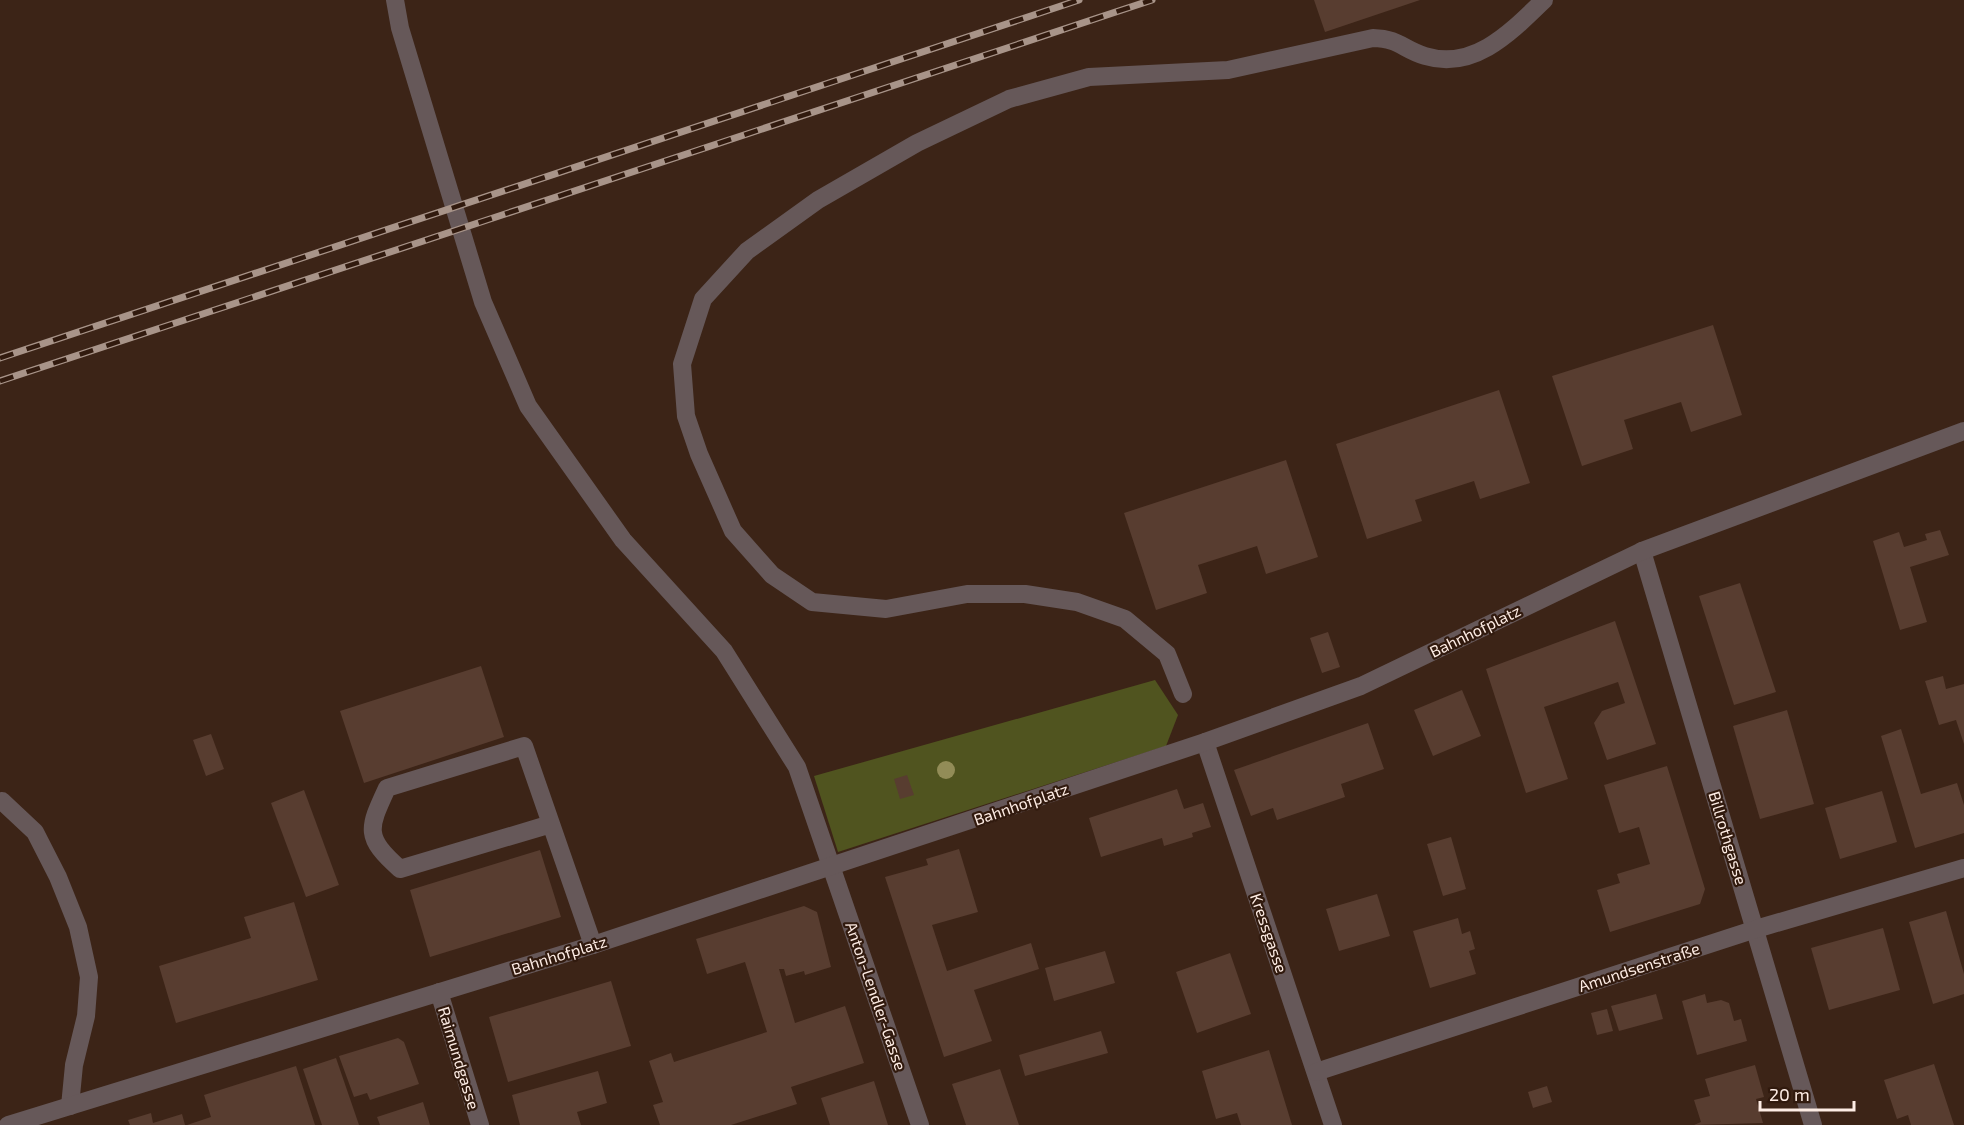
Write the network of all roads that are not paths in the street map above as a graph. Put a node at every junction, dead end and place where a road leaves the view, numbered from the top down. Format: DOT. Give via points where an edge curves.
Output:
graph roads {
  1 [pos="395,0"];
  2 [pos="1544,0"];
  3 [pos="1964,431"];
  4 [pos="1642,551"];
  5 [pos="1183,694"];
  6 [pos="1205,742"];
  7 [pos="2,801"];
  8 [pos="551,824"];
  9 [pos="832,868"];
  10 [pos="1964,868"];
  11 [pos="1756,929"];
  12 [pos="593,945"];
  13 [pos="439,992"];
  14 [pos="1316,1072"];
  15 [pos="61,1114"];
  16 [pos="8,1125"];
  17 [pos="480,1125"];
  18 [pos="920,1125"];
  19 [pos="1333,1125"];
  20 [pos="1813,1125"];
  1 -- 9 [label="street, Anton-Lendler-Gasse" via="400,28 483,302 528,406 623,540 724,651 796,767"];
  2 -- 5 [label="street" via="1511,32 1463,60 1440,60 1421,55 1392,39 1372,38 1228,70 1089,77 1010,99 917,143 818,200 747,251 703,299 682,364 686,416 733,531 772,575 812,602 886,609 967,594 1025,594 1077,602 1125,619 1167,654"];
  3 -- 4 [label="street, Bahnhofplatz"];
  4 -- 6 [label="street, Bahnhofplatz" via="1361,686"];
  4 -- 11 [label="street, Billrothgasse"];
  6 -- 9 [label="street, Bahnhofplatz"];
  6 -- 14 [label="street, Kressgasse"];
  7 -- 15 [label="street" via="35,832 58,877 78,927 89,977 86,1016"];
  8 -- 8 [label="street" via="524,746 387,788 372,821 377,849 400,869"];
  8 -- 12 [label="street"];
  9 -- 12 [label="street, Bahnhofplatz"];
  9 -- 18 [label="street, Anton-Lendler-Gasse"];
  10 -- 11 [label="street, Amundsenstraße"];
  11 -- 14 [label="street, Amundsenstraße"];
  11 -- 20 [label="street, Billrothgasse"];
  12 -- 13 [label="street, Bahnhofplatz"];
  13 -- 15 [label="street, Bahnhofplatz"];
  13 -- 17 [label="street, Raimundgasse"];
  14 -- 19 [label="street, Kressgasse"];
  15 -- 16 [label="street, Bahnhofplatz"];
}
